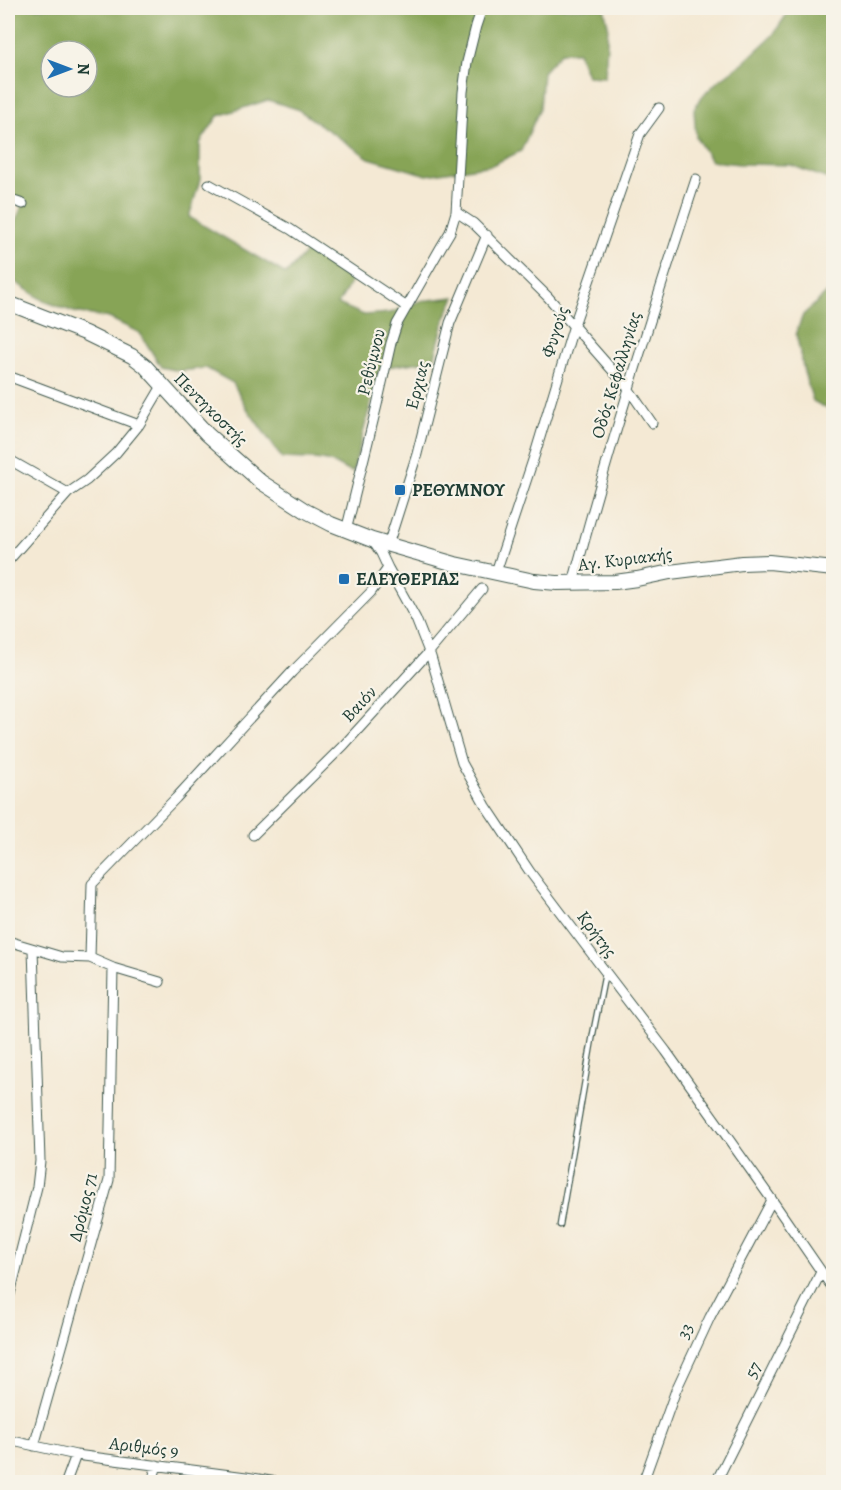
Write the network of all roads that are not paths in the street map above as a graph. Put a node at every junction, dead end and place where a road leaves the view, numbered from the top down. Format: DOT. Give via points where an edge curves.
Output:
graph roads {
  1 [pos="482,8"];
  2 [pos="659,108"];
  3 [pos="696,179"];
  4 [pos="209,184"];
  5 [pos="8,199"];
  6 [pos="23,204"];
  7 [pos="456,212"];
  8 [pos="487,236"];
  9 [pos="8,303"];
  10 [pos="407,306"];
  11 [pos="574,326"];
  12 [pos="8,376"];
  13 [pos="162,386"];
  14 [pos="628,388"];
  15 [pos="652,423"];
  16 [pos="139,425"];
  17 [pos="8,459"];
  18 [pos="68,493"];
  19 [pos="346,531"];
  20 [pos="372,540"];
  21 [pos="388,545"];
  22 [pos="8,561"];
  23 [pos="388,568"];
  24 [pos="834,569"];
  25 [pos="496,572"];
  26 [pos="573,583"];
  27 [pos="482,589"];
  28 [pos="429,652"];
  29 [pos="253,835"];
  30 [pos="8,941"];
  31 [pos="33,949"];
  32 [pos="90,958"];
  33 [pos="113,968"];
  34 [pos="605,973"];
  35 [pos="160,982"];
  36 [pos="772,1200"];
  37 [pos="560,1225"];
  38 [pos="821,1272"];
  39 [pos="834,1290"];
  40 [pos="8,1302"];
  41 [pos="8,1440"];
  42 [pos="34,1446"];
  43 [pos="76,1455"];
  44 [pos="157,1465"];
  45 [pos="245,1480"];
  46 [pos="66,1482"];
  47 [pos="152,1482"];
  48 [pos="277,1482"];
  49 [pos="643,1482"];
  50 [pos="716,1482"];
  1 -- 7 [label="street, Ρεθύμνου" via="467,62"];
  2 -- 11 [label="street, Φυγούς" via="640,134"];
  3 -- 14 [label="street, Οδός Κεφαλληνίας"];
  4 -- 10 [label="street" via="290,229"];
  5 -- 6 [label="street"];
  7 -- 8 [label="street"];
  7 -- 10 [label="street, Ρεθύμνου" via="450,232"];
  8 -- 11 [label="street"];
  8 -- 21 [label="street, Ερχιας" via="450,323 417,454"];
  9 -- 13 [label="street, Πεντηκοστής" via="122,350 145,366"];
  10 -- 19 [label="street, Ρεθύμνου" via="391,343"];
  11 -- 14 [label="street"];
  11 -- 25 [label="street, Φυγούς"];
  12 -- 16 [label="street"];
  13 -- 16 [label="street"];
  13 -- 19 [label="street, Πεντηκοστής" via="207,434 261,482 306,512"];
  14 -- 15 [label="street"];
  14 -- 26 [label="street, Οδός Κεφαλληνίας"];
  16 -- 18 [label="street" via="116,453"];
  17 -- 18 [label="street"];
  18 -- 22 [label="street"];
  19 -- 20 [label="street, Πεντηκοστής"];
  20 -- 21 [label="street, Πεντηκοστής"];
  20 -- 23 [label="street, Κρήτης"];
  21 -- 25 [label="street, Αγ. Κυριακής"];
  23 -- 28 [label="street, Κρήτης"];
  23 -- 32 [label="street" via="371,592 92,884"];
  24 -- 26 [label="street, Αγ. Κυριακής" via="742,563 637,579"];
  25 -- 26 [label="street, Αγ. Κυριακής" via="534,581"];
  27 -- 28 [label="street, Βαιόν"];
  28 -- 29 [label="street, Βαιόν" via="344,745"];
  28 -- 34 [label="street, Κρήτης" via="462,763 530,872"];
  30 -- 31 [label="street"];
  31 -- 32 [label="street" via="62,957"];
  31 -- 40 [label="street" via="40,1161 38,1187"];
  32 -- 33 [label="street"];
  33 -- 35 [label="street"];
  33 -- 42 [label="street, Δρόμος 71" via="109,1180"];
  34 -- 36 [label="street, Κρήτης"];
  34 -- 37 [label="lane"];
  36 -- 38 [label="street, Κρήτης"];
  36 -- 49 [label="street, 33" via="676,1390"];
  38 -- 39 [label="street, Κρήτης"];
  38 -- 50 [label="street, 57"];
  41 -- 42 [label="street, Αριθμός 9"];
  42 -- 43 [label="street, Αριθμός 9"];
  43 -- 44 [label="street, Αριθμός 9"];
  43 -- 46 [label="street"];
  44 -- 45 [label="street, Αριθμός 9"];
  44 -- 47 [label="street"];
  45 -- 48 [label="street, Αριθμός 9"];
}
